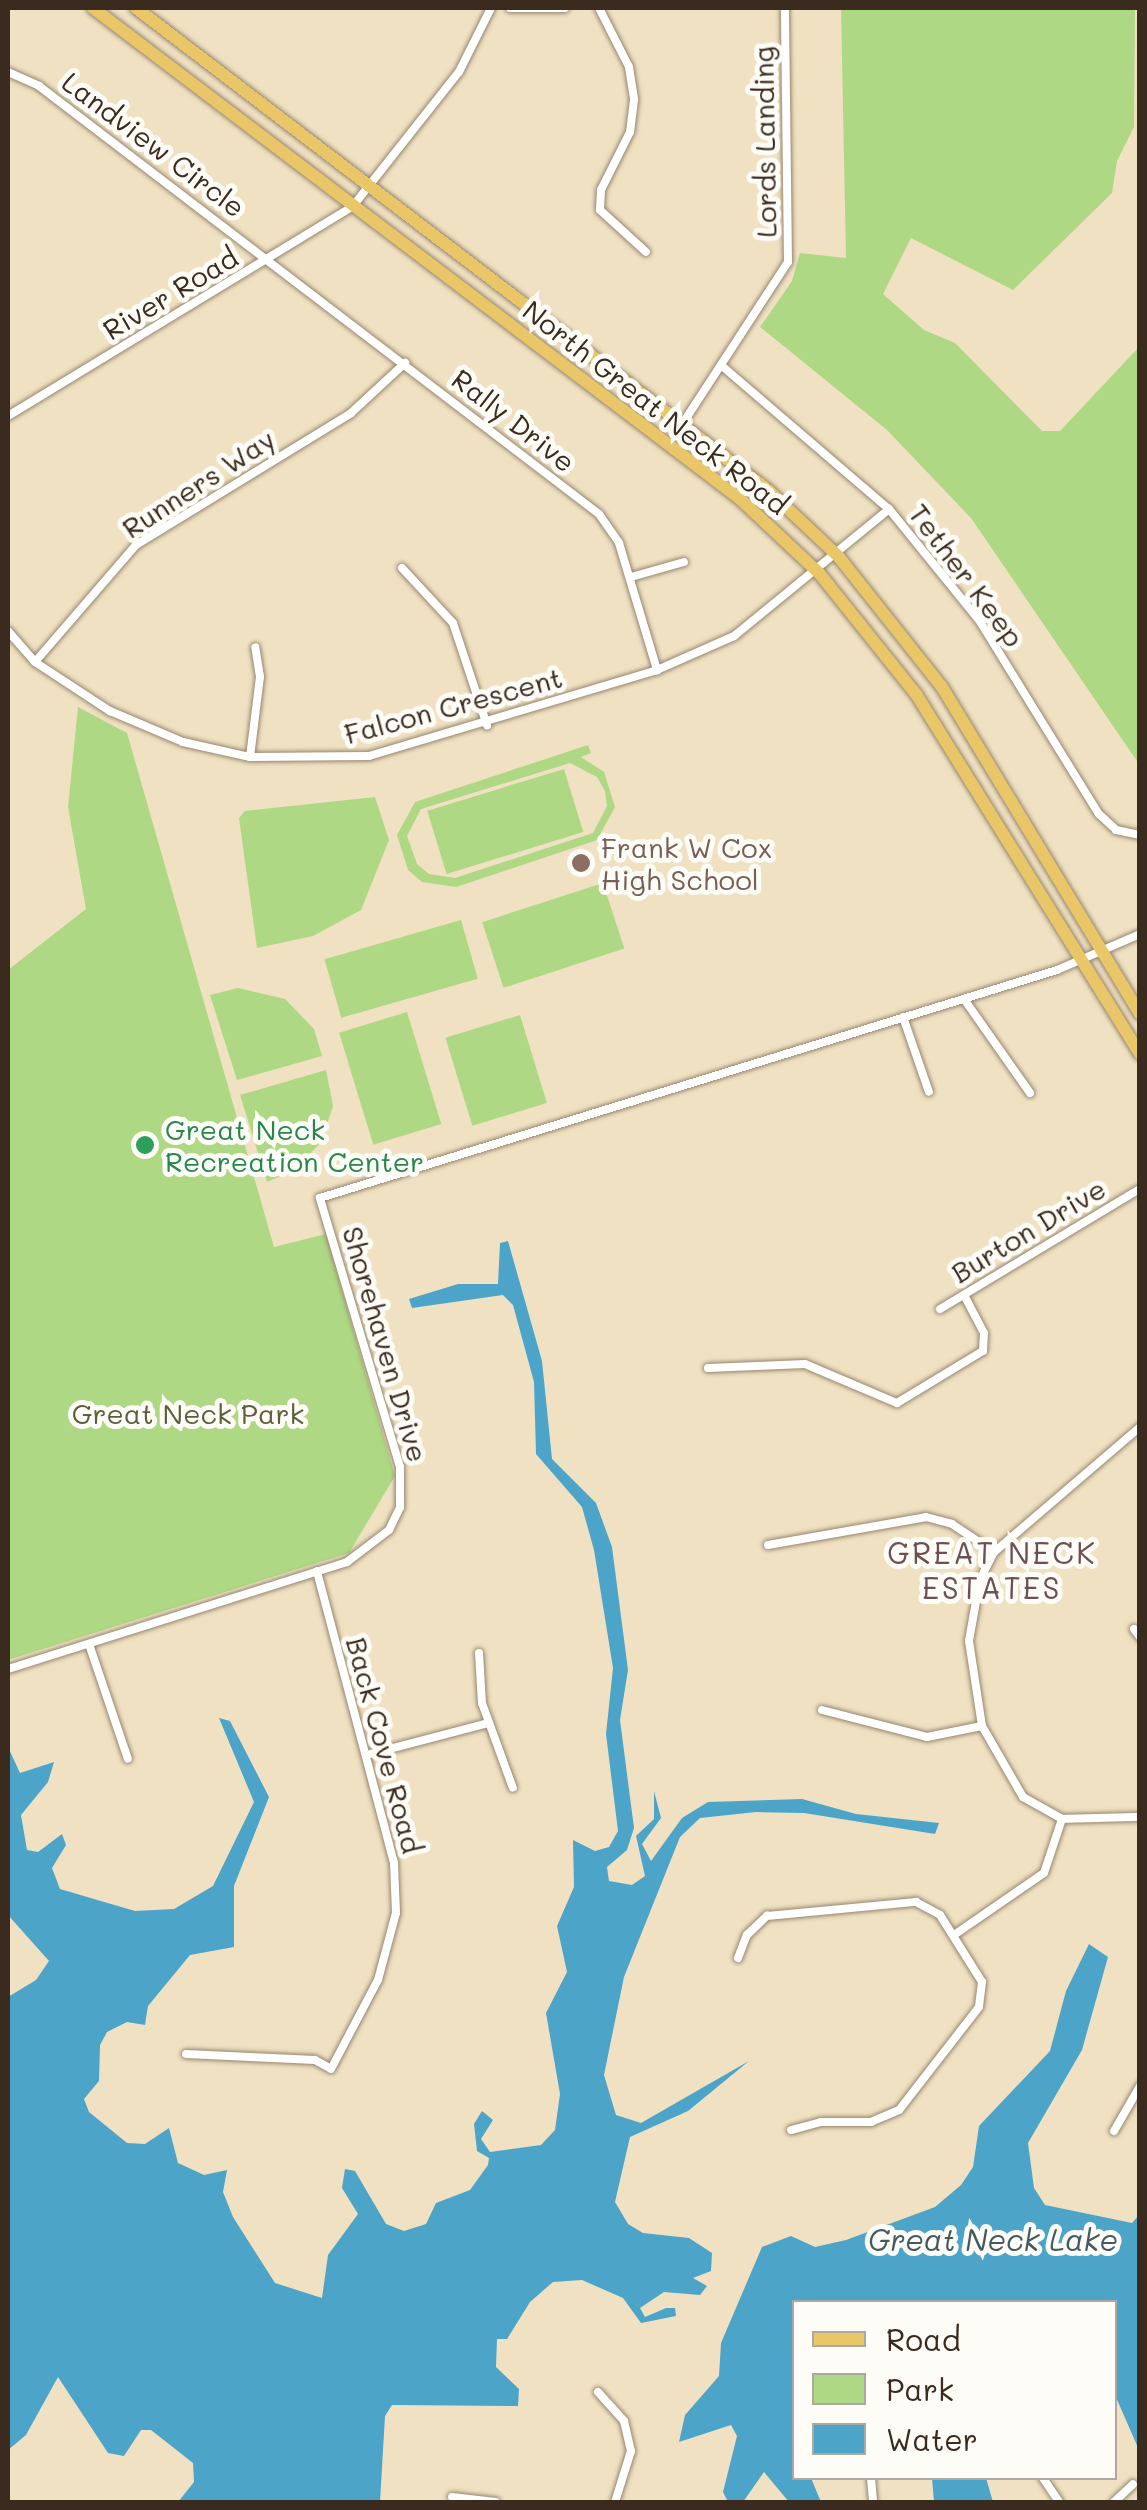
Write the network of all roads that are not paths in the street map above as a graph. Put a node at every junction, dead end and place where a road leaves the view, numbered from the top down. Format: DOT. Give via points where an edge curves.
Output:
graph roads {
  1 [pos="93,8"];
  2 [pos="136,8"];
  3 [pos="491,8"];
  4 [pos="510,8"];
  5 [pos="565,8"];
  6 [pos="599,8"];
  7 [pos="785,8"];
  8 [pos="8,72"];
  9 [pos="372,187"];
  10 [pos="354,206"];
  11 [pos="646,252"];
  12 [pos="269,260"];
  13 [pos="404,363"];
  14 [pos="722,366"];
  15 [pos="8,416"];
  16 [pos="683,423"];
  17 [pos="889,509"];
  18 [pos="838,556"];
  19 [pos="684,562"];
  20 [pos="402,568"];
  21 [pos="819,573"];
  22 [pos="631,578"];
  23 [pos="8,631"];
  24 [pos="255,647"];
  25 [pos="35,662"];
  26 [pos="657,670"];
  27 [pos="487,725"];
  28 [pos="250,757"];
  29 [pos="1140,836"];
  30 [pos="1140,934"];
  31 [pos="1102,954"];
  32 [pos="1083,960"];
  33 [pos="964,999"];
  34 [pos="1140,1014"];
  35 [pos="902,1018"];
  36 [pos="1140,1054"];
  37 [pos="929,1092"];
  38 [pos="1030,1093"];
  39 [pos="1140,1188"];
  40 [pos="964,1295"];
  41 [pos="940,1309"];
  42 [pos="708,1368"];
  43 [pos="1138,1430"];
  44 [pos="768,1545"];
  45 [pos="994,1552"];
  46 [pos="317,1571"];
  47 [pos="90,1644"];
  48 [pos="480,1653"];
  49 [pos="8,1669"];
  50 [pos="822,1710"];
  51 [pos="488,1723"];
  52 [pos="982,1726"];
  53 [pos="366,1755"];
  54 [pos="128,1758"];
  55 [pos="513,1788"];
  56 [pos="1140,1817"];
  57 [pos="1062,1819"];
  58 [pos="954,1935"];
  59 [pos="738,1958"];
  60 [pos="186,2054"];
  61 [pos="1140,2086"];
  62 [pos="792,2130"];
  63 [pos="1114,2131"];
  64 [pos="598,2392"];
  65 [pos="1044,2480"];
  66 [pos="1133,2484"];
  67 [pos="452,2497"];
  68 [pos="496,2502"];
  69 [pos="615,2502"];
  70 [pos="1059,2502"];
  71 [pos="1114,2502"];
  1 -- 10 [label="main road, North Great Neck Road"];
  2 -- 9 [label="main road, North Great Neck Road"];
  3 -- 9 [label="street, River Road" via="470,56"];
  4 -- 5 [label="street"];
  6 -- 11 [label="street" via="624,53 634,100 630,132 601,190 600,210"];
  7 -- 14 [label="street, Lords Landing" via="789,254 778,284"];
  8 -- 12 [label="street, Landview Circle" via="40,86"];
  9 -- 10 [label="street, River Road"];
  9 -- 16 [label="main road, North Great Neck Road"];
  10 -- 12 [label="street, River Road"];
  10 -- 21 [label="main road, North Great Neck Road" via="739,498"];
  12 -- 13 [label="street, Rally Drive"];
  12 -- 15 [label="street, River Road"];
  13 -- 22 [label="street, Rally Drive" via="599,514"];
  13 -- 25 [label="street, Runners Way" via="351,413 136,545"];
  14 -- 16 [label="street, Lords Landing"];
  14 -- 17 [label="street, Tether Keep"];
  16 -- 18 [label="main road, North Great Neck Road" via="770,491"];
  17 -- 18 [label="street, Falcon Crescent"];
  17 -- 29 [label="street, Tether Keep" via="980,620 1100,814 1116,830"];
  18 -- 21 [label="street, Falcon Crescent"];
  18 -- 31 [label="main road, North Great Neck Road" via="942,687"];
  19 -- 22 [label="street"];
  20 -- 27 [label="street" via="454,623"];
  21 -- 26 [label="street, Falcon Crescent" via="734,636"];
  21 -- 32 [label="main road, North Great Neck Road" via="916,694"];
  22 -- 26 [label="street, Rally Drive"];
  23 -- 25 [label="street, Falcon Crescent"];
  24 -- 28 [label="street" via="260,676"];
  25 -- 28 [label="street, Falcon Crescent" via="110,711 184,742"];
  26 -- 27 [label="street, Falcon Crescent"];
  27 -- 28 [label="street, Falcon Crescent" via="369,756"];
  30 -- 31 [label="street, Shorehaven Drive"];
  31 -- 32 [label="street, Shorehaven Drive"];
  31 -- 34 [label="main road, North Great Neck Road"];
  32 -- 33 [label="street, Shorehaven Drive"];
  32 -- 36 [label="main road, North Great Neck Road"];
  33 -- 35 [label="street, Shorehaven Drive"];
  33 -- 38 [label="street"];
  35 -- 37 [label="street"];
  35 -- 46 [label="street, Shorehaven Drive" via="320,1198 400,1467 402,1494 389,1530 373,1548"];
  39 -- 40 [label="street, Burton Drive"];
  40 -- 41 [label="street, Burton Drive"];
  40 -- 42 [label="street" via="984,1333 979,1357 897,1404 805,1364"];
  43 -- 45 [label="street"];
  44 -- 45 [label="street" via="926,1516 952,1524"];
  45 -- 52 [label="street" via="976,1596 970,1641"];
  46 -- 47 [label="street, Shorehaven Drive"];
  46 -- 53 [label="street, Back Cove Road"];
  47 -- 49 [label="street, Shorehaven Drive"];
  47 -- 54 [label="street"];
  48 -- 51 [label="street"];
  50 -- 52 [label="street" via="927,1737"];
  51 -- 53 [label="street"];
  51 -- 55 [label="street"];
  52 -- 57 [label="street" via="1023,1797"];
  53 -- 60 [label="street, Back Cove Road" via="397,1896 378,1980 351,2038 332,2069 315,2060"];
  56 -- 57 [label="street"];
  57 -- 58 [label="street" via="1044,1873"];
  58 -- 59 [label="street" via="940,1915 916,1902 776,1914 752,1927"];
  58 -- 62 [label="street" via="979,1975 982,1999 907,2102 872,2122 821,2122"];
  61 -- 63 [label="street"];
  64 -- 69 [label="street" via="624,2420 631,2451"];
  65 -- 70 [label="street"];
  66 -- 71 [label="street"];
  67 -- 68 [label="street"];
}
